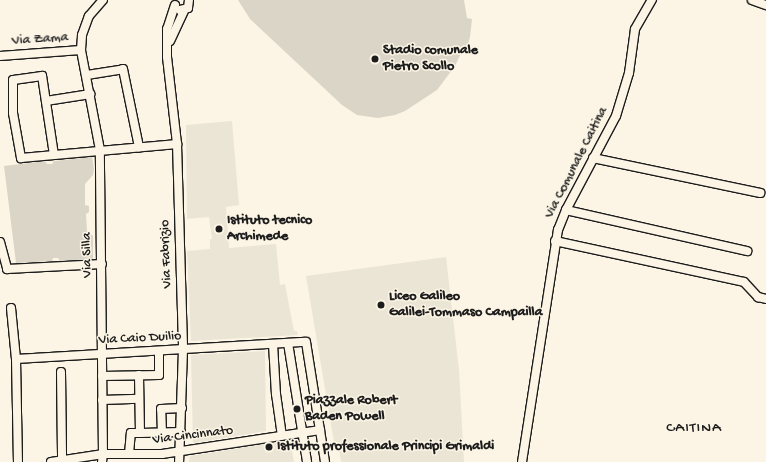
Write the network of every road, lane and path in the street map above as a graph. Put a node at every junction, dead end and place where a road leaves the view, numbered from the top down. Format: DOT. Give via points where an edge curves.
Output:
graph roads {
  1 [pos="103,0"];
  2 [pos="188,0"];
  3 [pos="652,0"];
  4 [pos="752,0"];
  5 [pos="174,2"];
  6 [pos="766,5"];
  7 [pos="184,10"];
  8 [pos="168,45"];
  9 [pos="81,50"];
  10 [pos="0,56"];
  11 [pos="87,75"];
  12 [pos="90,94"];
  13 [pos="46,101"];
  14 [pos="177,144"];
  15 [pos="139,147"];
  16 [pos="100,150"];
  17 [pos="54,155"];
  18 [pos="593,158"];
  19 [pos="760,193"];
  20 [pos="566,210"];
  21 [pos="555,241"];
  22 [pos="0,242"];
  23 [pos="747,251"];
  24 [pos="102,264"];
  25 [pos="766,299"];
  26 [pos="11,308"];
  27 [pos="288,343"];
  28 [pos="269,344"];
  29 [pos="183,350"];
  30 [pos="159,351"];
  31 [pos="101,354"];
  32 [pos="16,359"];
  33 [pos="61,372"];
  34 [pos="139,375"];
  35 [pos="102,376"];
  36 [pos="102,400"];
  37 [pos="139,400"];
  38 [pos="182,408"];
  39 [pos="320,430"];
  40 [pos="162,432"];
  41 [pos="181,432"];
  42 [pos="140,433"];
  43 [pos="302,433"];
  44 [pos="286,435"];
  45 [pos="181,452"];
  46 [pos="129,454"];
  47 [pos="103,458"];
  48 [pos="62,460"];
  49 [pos="18,462"];
  50 [pos="51,462"];
  51 [pos="179,462"];
  52 [pos="307,462"];
  53 [pos="325,462"];
  54 [pos="522,462"];
  1 -- 9 [label="street" via="89,16 82,36"];
  2 -- 7 [label="street" via="189,7"];
  3 -- 18 [label="street, Via Comunale Caitina" via="635,29 629,73 620,105"];
  4 -- 6 [label="street"];
  5 -- 7 [label="street" via="179,10"];
  5 -- 8 [label="street, Via Fabrizio" via="167,29"];
  7 -- 8 [label="street"];
  8 -- 14 [label="street, Via Fabrizio" via="167,57"];
  9 -- 10 [label="street, Via Zama"];
  9 -- 11 [label="street, Via Silla"];
  11 -- 12 [label="street, Via Silla"];
  11 -- 15 [label="street" via="123,69"];
  12 -- 13 [label="street"];
  12 -- 16 [label="street, Via Silla"];
  13 -- 17 [label="street"];
  13 -- 17 [label="street" via="42,76 13,80 13,113 21,158"];
  14 -- 15 [label="street"];
  14 -- 29 [label="street, Via Fabrizio"];
  15 -- 16 [label="street"];
  16 -- 17 [label="street"];
  16 -- 24 [label="street, Via Silla"];
  18 -- 19 [label="street"];
  18 -- 20 [label="street, Via Comunale Caitina"];
  20 -- 21 [label="street, Via Comunale Caitina"];
  20 -- 23 [label="street"];
  21 -- 25 [label="street" via="744,282 758,297"];
  21 -- 54 [label="street, Via Comunale Caitina"];
  22 -- 24 [label="street" via="7,269"];
  24 -- 31 [label="street, Via Silla"];
  26 -- 32 [label="street"];
  27 -- 28 [label="street, Via Caio Duilio"];
  27 -- 39 [label="street, Via Caio Duilio" via="306,342"];
  27 -- 43 [label="street"];
  28 -- 29 [label="street, Via Caio Duilio"];
  28 -- 44 [label="street" via="276,394"];
  29 -- 30 [label="street, Via Caio Duilio"];
  29 -- 38 [label="street, Via Fabrizio"];
  30 -- 31 [label="street, Via Caio Duilio"];
  30 -- 34 [label="street" via="159,375"];
  31 -- 32 [label="street, Via Caio Duilio"];
  31 -- 35 [label="street, Via Silla"];
  32 -- 49 [label="street"];
  33 -- 48 [label="street"];
  34 -- 35 [label="street"];
  34 -- 37 [label="street"];
  35 -- 36 [label="street, Via Silla"];
  36 -- 37 [label="street"];
  36 -- 47 [label="street, Via Silla"];
  37 -- 42 [label="street"];
  38 -- 40 [label="street" via="161,409"];
  38 -- 41 [label="street, Via Fabrizio"];
  39 -- 43 [label="street, Via Cincinnato"];
  39 -- 53 [label="street"];
  40 -- 41 [label="street"];
  40 -- 42 [label="street"];
  41 -- 45 [label="street, Via Fabrizio"];
  42 -- 46 [label="street" via="131,433"];
  43 -- 44 [label="street, Via Cincinnato"];
  43 -- 52 [label="street"];
  44 -- 45 [label="street, Via Cincinnato"];
  45 -- 46 [label="street, Via Cincinnato"];
  45 -- 51 [label="street, Via Fabrizio"];
  46 -- 47 [label="street, Via Cincinnato"];
  47 -- 48 [label="street, Via Cincinnato"];
  48 -- 50 [label="street, Via Cincinnato"];
}
